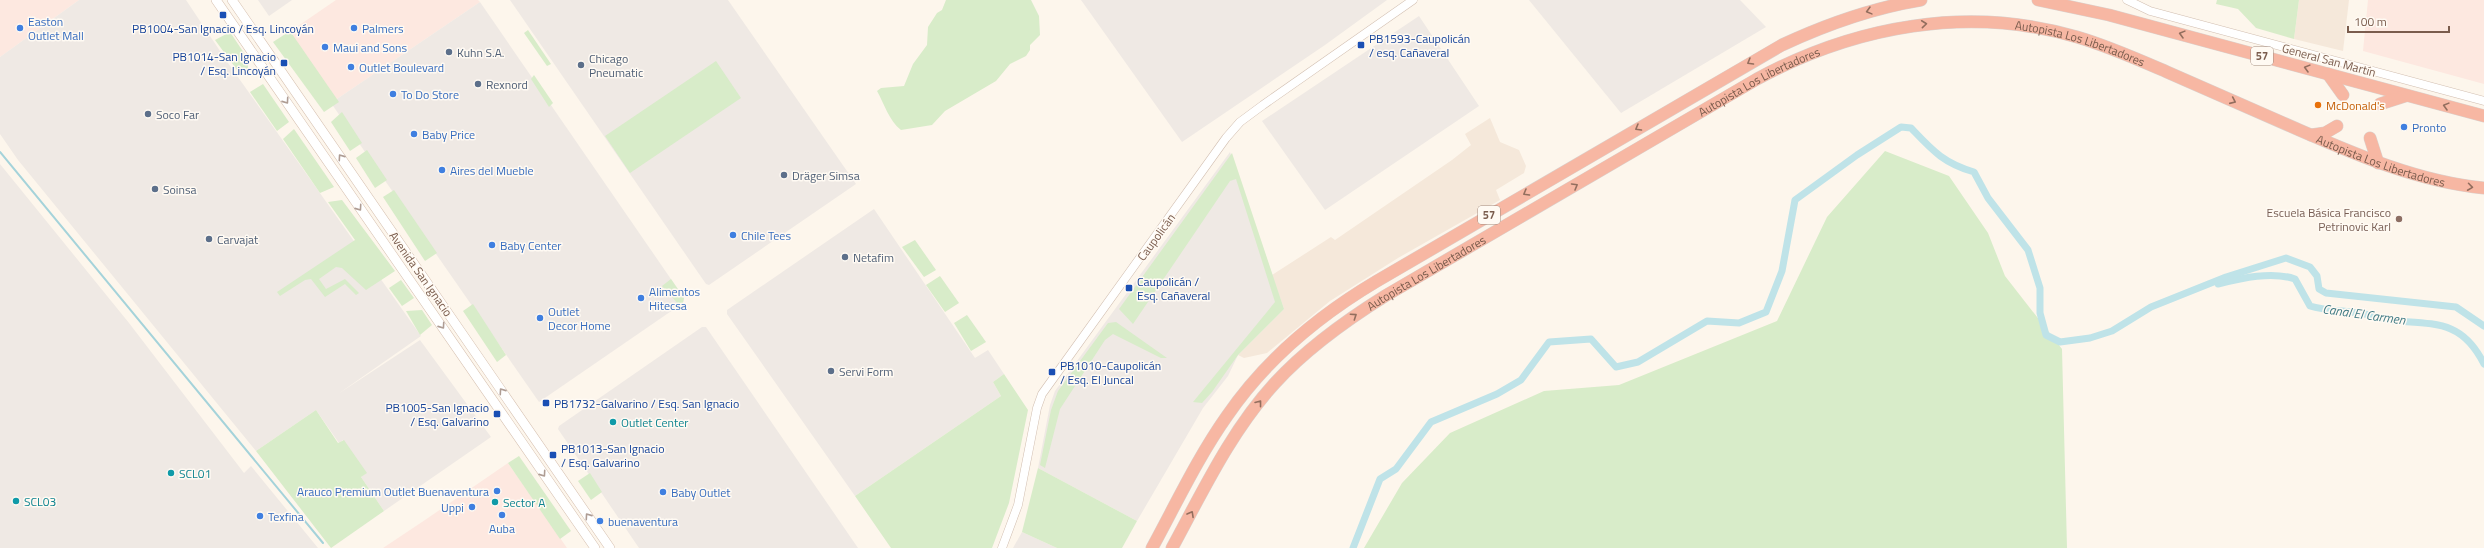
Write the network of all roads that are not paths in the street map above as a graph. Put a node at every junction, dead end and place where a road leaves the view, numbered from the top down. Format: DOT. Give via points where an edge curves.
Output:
graph roads {
  1 [pos="216,0"];
  2 [pos="232,0"];
  3 [pos="1413,0"];
  4 [pos="1921,0"];
  5 [pos="2038,0"];
  6 [pos="2127,0"];
  7 [pos="1402,3"];
  8 [pos="2328,74"];
  9 [pos="287,80"];
  10 [pos="276,87"];
  11 [pos="2343,95"];
  12 [pos="2408,96"];
  13 [pos="2484,101"];
  14 [pos="2380,104"];
  15 [pos="2484,116"];
  16 [pos="2337,126"];
  17 [pos="2311,135"];
  18 [pos="2370,138"];
  19 [pos="2378,163"];
  20 [pos="2484,188"];
  21 [pos="439,300"];
  22 [pos="428,306"];
  23 [pos="569,489"];
  24 [pos="558,496"];
  25 [pos="595,548"];
  26 [pos="610,548"];
  27 [pos="1002,548"];
  28 [pos="1152,548"];
  29 [pos="1172,548"];
  1 -- 10 [label="main road, Avenida San Ignacio"];
  2 -- 9 [label="main road, Avenida San Ignacio"];
  3 -- 7 [label="street, Caupolicán"];
  4 -- 28 [label="highway, Autopista Los Libertadores / 57, one-way" via="1849,17 1782,45 1383,277 1330,311 1282,351 1236,403 1208,444"];
  8 -- 5 [label="highway, 57, one-way" via="2109,14"];
  6 -- 13 [label="street, General San Martín" via="2150,11"];
  7 -- 27 [label="street, Caupolicán" via="1240,122 1226,138 1042,394 1018,505"];
  8 -- 11 [label="highway"];
  8 -- 12 [label="highway, 57"];
  9 -- 10 [label="main road" via="279,82"];
  21 -- 9 [label="main road, Avenida San Ignacio, one-way"];
  10 -- 22 [label="main road, Avenida San Ignacio, one-way"];
  12 -- 14 [label="highway"];
  15 -- 12 [label="highway, 57, one-way"];
  16 -- 17 [label="highway" via="2325,133"];
  17 -- 19 [label="highway, Autopista Los Libertadores / 57"];
  29 -- 17 [label="highway, Autopista Los Libertadores / 57, one-way" via="1245,421 1285,372 1323,338 1385,296 1757,79 1827,47 1880,31 1934,23 1975,22 2036,28 2076,36 2116,50"];
  18 -- 19 [label="highway"];
  19 -- 20 [label="highway, Autopista Los Libertadores / 57, one-way" via="2441,181"];
  21 -- 22 [label="main road"];
  23 -- 21 [label="main road, Avenida San Ignacio, one-way"];
  22 -- 24 [label="main road, Avenida San Ignacio, one-way"];
  23 -- 24 [label="main road" via="562,490"];
  26 -- 23 [label="main road, Avenida San Ignacio, one-way"];
  24 -- 25 [label="main road, Avenida San Ignacio"];
}
